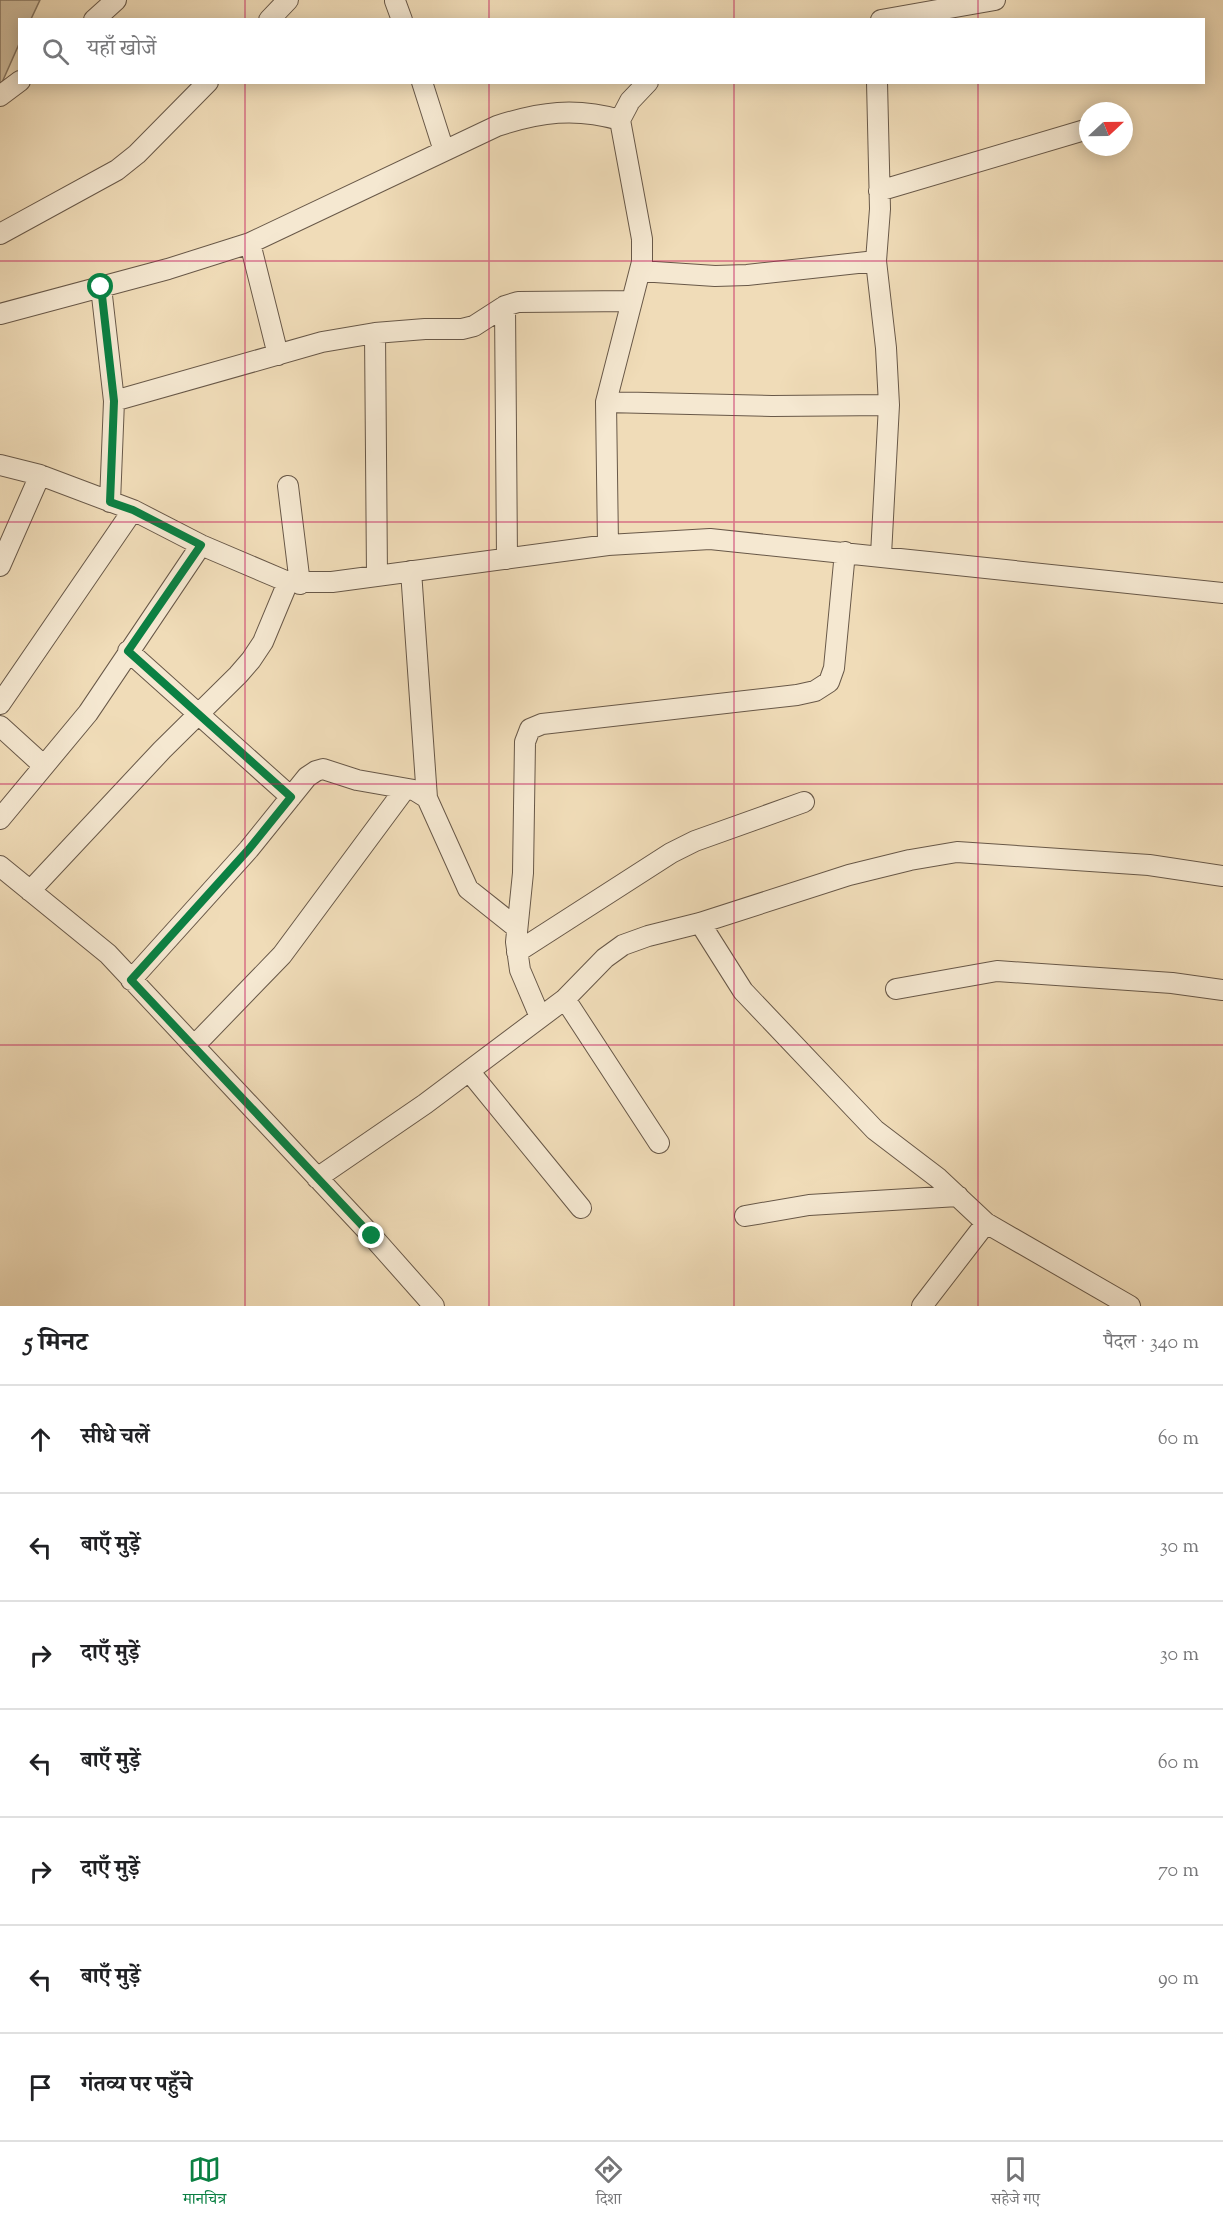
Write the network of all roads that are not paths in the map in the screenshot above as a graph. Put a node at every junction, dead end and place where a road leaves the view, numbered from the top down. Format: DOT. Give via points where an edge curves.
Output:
graph roads {
  1 [pos="116,0"];
  2 [pos="288,0"];
  3 [pos="396,0"];
  4 [pos="995,0"];
  5 [pos="96,18"];
  6 [pos="271,18"];
  7 [pos="401,18"];
  8 [pos="892,18"];
  9 [pos="18,82"];
  10 [pos="206,84"];
  11 [pos="423,84"];
  12 [pos="646,84"];
  13 [pos="877,84"];
  14 [pos="0,96"];
  15 [pos="620,120"];
  16 [pos="1079,132"];
  17 [pos="444,151"];
  18 [pos="879,191"];
  19 [pos="0,234"];
  20 [pos="250,243"];
  21 [pos="876,261"];
  22 [pos="640,271"];
  23 [pos="101,287"];
  24 [pos="632,300"];
  25 [pos="506,306"];
  26 [pos="0,314"];
  27 [pos="375,333"];
  28 [pos="278,355"];
  29 [pos="114,401"];
  30 [pos="606,402"];
  31 [pos="889,405"];
  32 [pos="0,465"];
  33 [pos="40,475"];
  34 [pos="288,486"];
  35 [pos="110,502"];
  36 [pos="133,510"];
  37 [pos="201,545"];
  38 [pos="608,545"];
  39 [pos="845,552"];
  40 [pos="881,555"];
  41 [pos="507,559"];
  42 [pos="0,566"];
  43 [pos="411,571"];
  44 [pos="377,576"];
  45 [pos="294,583"];
  46 [pos="1223,593"];
  47 [pos="128,651"];
  48 [pos="0,704"];
  49 [pos="199,713"];
  50 [pos="0,726"];
  51 [pos="44,766"];
  52 [pos="405,789"];
  53 [pos="291,797"];
  54 [pos="427,798"];
  55 [pos="804,802"];
  56 [pos="0,819"];
  57 [pos="0,866"];
  58 [pos="1223,876"];
  59 [pos="30,891"];
  60 [pos="700,923"];
  61 [pos="517,928"];
  62 [pos="517,952"];
  63 [pos="131,980"];
  64 [pos="896,989"];
  65 [pos="1223,990"];
  66 [pos="565,999"];
  67 [pos="540,1017"];
  68 [pos="194,1046"];
  69 [pos="469,1071"];
  70 [pos="660,1143"];
  71 [pos="317,1178"];
  72 [pos="958,1196"];
  73 [pos="581,1208"];
  74 [pos="745,1216"];
  75 [pos="986,1223"];
  76 [pos="434,1306"];
  77 [pos="922,1306"];
  78 [pos="1130,1306"];
  1 -- 5 [label="street"];
  2 -- 6 [label="street"];
  3 -- 7 [label="street"];
  4 -- 8 [label="street"];
  9 -- 14 [label="street"];
  10 -- 19 [label="street" via="117,170"];
  11 -- 17 [label="street"];
  12 -- 15 [label="street" via="630,101"];
  13 -- 18 [label="street"];
  15 -- 17 [label="street" via="595,113 546,113 497,126"];
  15 -- 22 [label="street" via="642,239"];
  16 -- 18 [label="street"];
  17 -- 20 [label="street"];
  18 -- 21 [label="street"];
  20 -- 23 [label="street"];
  20 -- 28 [label="street"];
  21 -- 22 [label="street" via="747,275"];
  21 -- 31 [label="street"];
  22 -- 24 [label="street"];
  23 -- 26 [label="street"];
  23 -- 29 [label="street"];
  24 -- 25 [label="street" via="518,302"];
  24 -- 30 [label="street"];
  25 -- 27 [label="street" via="484,321 462,329"];
  25 -- 41 [label="street"];
  27 -- 28 [label="street"];
  27 -- 44 [label="street"];
  28 -- 29 [label="street"];
  29 -- 35 [label="street"];
  30 -- 31 [label="street"];
  30 -- 38 [label="street"];
  31 -- 40 [label="street"];
  32 -- 33 [label="street"];
  33 -- 35 [label="street"];
  33 -- 42 [label="street"];
  34 -- 45 [label="street"];
  35 -- 36 [label="street"];
  36 -- 37 [label="street"];
  36 -- 48 [label="street"];
  37 -- 45 [label="street"];
  37 -- 47 [label="street"];
  38 -- 39 [label="street" via="710,538"];
  38 -- 41 [label="street"];
  39 -- 40 [label="street"];
  39 -- 61 [label="street" via="834,668 828,682 815,690 728,704 543,724 530,729 525,741 523,873"];
  40 -- 46 [label="street"];
  41 -- 43 [label="street"];
  43 -- 44 [label="street"];
  43 -- 54 [label="street"];
  44 -- 45 [label="street"];
  45 -- 49 [label="street" via="263,642 238,675"];
  47 -- 49 [label="street"];
  47 -- 51 [label="street" via="88,712"];
  49 -- 53 [label="street"];
  49 -- 59 [label="street"];
  50 -- 51 [label="street"];
  51 -- 56 [label="street"];
  52 -- 53 [label="street" via="323,769 307,777"];
  52 -- 54 [label="street"];
  52 -- 68 [label="street" via="282,955"];
  53 -- 63 [label="street"];
  54 -- 61 [label="street" via="468,889"];
  55 -- 62 [label="street" via="671,853"];
  57 -- 59 [label="street"];
  58 -- 60 [label="street" via="1149,865 957,852 849,875"];
  59 -- 63 [label="street" via="108,954"];
  60 -- 66 [label="street" via="623,945"];
  60 -- 72 [label="street" via="743,991 874,1130"];
  61 -- 62 [label="street"];
  62 -- 67 [label="street" via="520,970"];
  63 -- 68 [label="street"];
  64 -- 65 [label="street" via="997,971 1172,982"];
  66 -- 67 [label="street"];
  66 -- 70 [label="street"];
  67 -- 69 [label="street"];
  68 -- 71 [label="street"];
  69 -- 71 [label="street"];
  69 -- 73 [label="street"];
  71 -- 76 [label="street"];
  72 -- 74 [label="street" via="809,1205"];
  72 -- 75 [label="street"];
  75 -- 77 [label="street"];
  75 -- 78 [label="street"];
}
